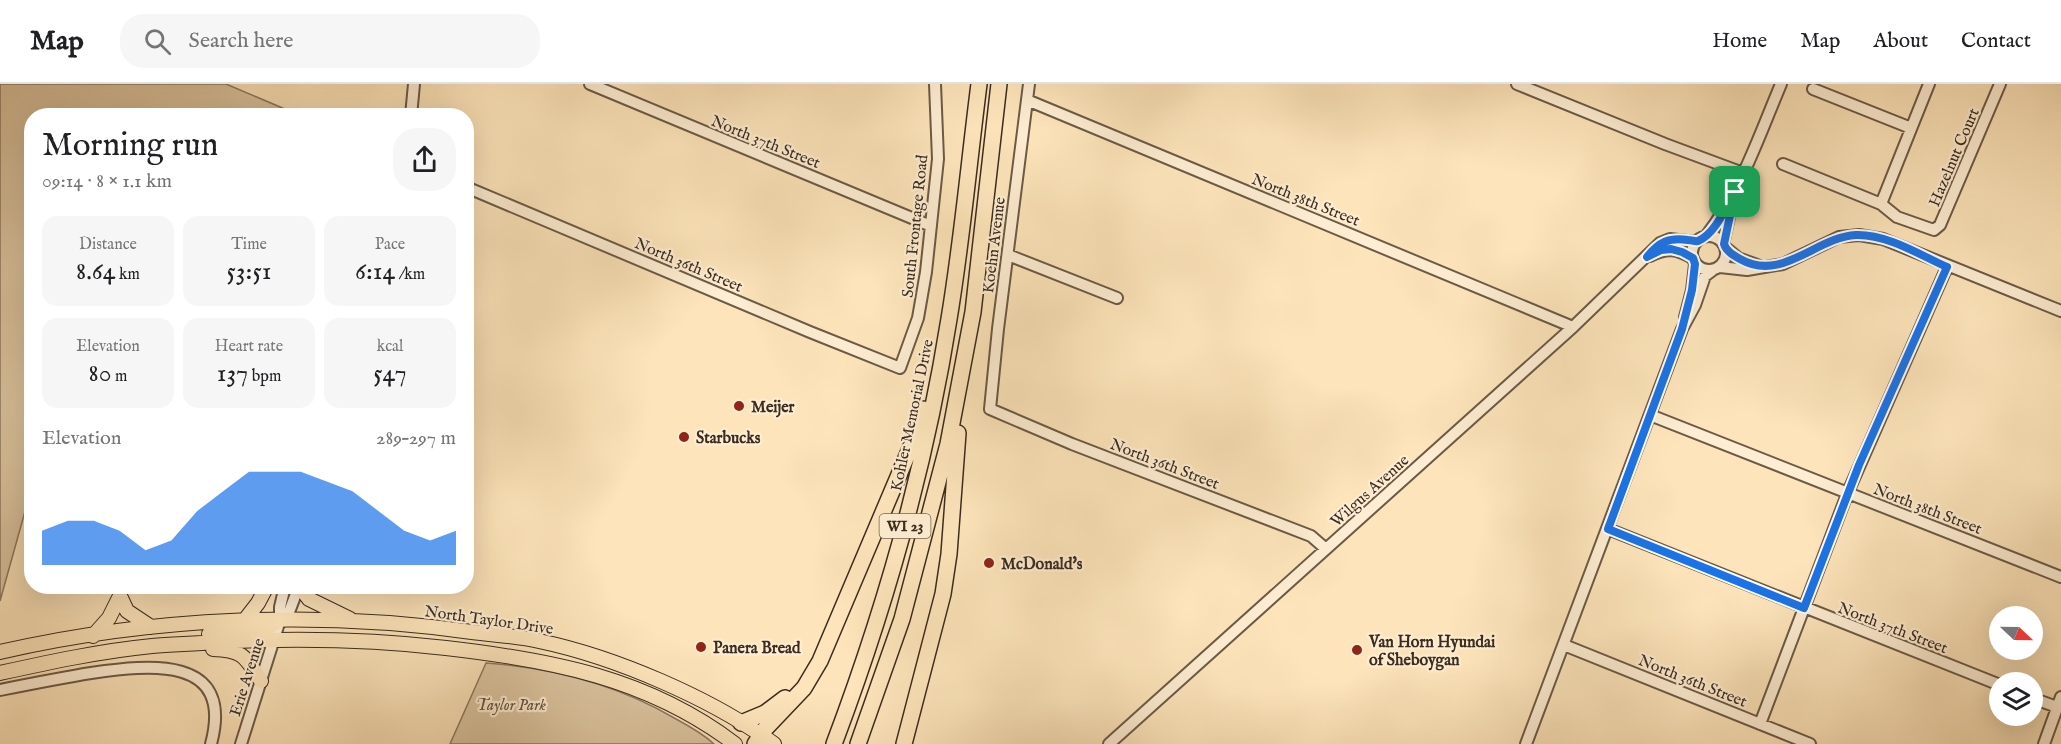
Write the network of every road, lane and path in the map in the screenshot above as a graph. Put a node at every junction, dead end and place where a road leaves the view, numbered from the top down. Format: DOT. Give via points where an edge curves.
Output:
graph roads {
  1 [pos="414,84"];
  2 [pos="590,84"];
  3 [pos="935,84"];
  4 [pos="999,84"];
  5 [pos="1029,84"];
  6 [pos="1518,84"];
  7 [pos="1781,84"];
  8 [pos="1929,84"];
  9 [pos="2000,84"];
  10 [pos="978,88"];
  11 [pos="1814,89"];
  12 [pos="1027,100"];
  13 [pos="412,108"];
  14 [pos="1911,128"];
  15 [pos="1783,164"];
  16 [pos="1743,173"];
  17 [pos="474,190"];
  18 [pos="1735,192"];
  19 [pos="1881,204"];
  20 [pos="931,226"];
  21 [pos="1701,239"];
  22 [pos="1725,246"];
  23 [pos="1008,255"];
  24 [pos="1647,257"];
  25 [pos="1694,261"];
  26 [pos="1766,266"];
  27 [pos="1947,267"];
  28 [pos="1716,268"];
  29 [pos="1117,298"];
  30 [pos="952,302"];
  31 [pos="2061,311"];
  32 [pos="1573,327"];
  33 [pos="1682,329"];
  34 [pos="900,368"];
  35 [pos="960,385"];
  36 [pos="990,410"];
  37 [pos="1650,415"];
  38 [pos="1848,492"];
  39 [pos="1608,529"];
  40 [pos="1326,549"];
  41 [pos="2061,577"];
  42 [pos="852,589"];
  43 [pos="263,594"];
  44 [pos="283,594"];
  45 [pos="296,594"];
  46 [pos="305,594"];
  47 [pos="1804,608"];
  48 [pos="280,620"];
  49 [pos="244,621"];
  50 [pos="357,622"];
  51 [pos="150,627"];
  52 [pos="93,636"];
  53 [pos="274,639"];
  54 [pos="1564,645"];
  55 [pos="154,646"];
  56 [pos="0,652"];
  57 [pos="0,673"];
  58 [pos="261,681"];
  59 [pos="1989,681"];
  60 [pos="0,690"];
  61 [pos="2043,700"];
  62 [pos="2059,702"];
  63 [pos="741,723"];
  64 [pos="1760,724"];
  65 [pos="758,739"];
  66 [pos="211,744"];
  67 [pos="241,744"];
  68 [pos="735,744"];
  69 [pos="774,744"];
  70 [pos="834,744"];
  71 [pos="858,744"];
  72 [pos="904,744"];
  73 [pos="1109,744"];
  74 [pos="1526,744"];
  75 [pos="1810,744"];
  76 [pos="2044,744"];
  1 -- 13 [label="street"];
  2 -- 20 [label="street, North 37th Street"];
  3 -- 20 [label="street, South Frontage Road" via="938,159"];
  4 -- 35 [label="highway, WI 23" via="973,312"];
  5 -- 12 [label="street, Koehn Avenue"];
  6 -- 16 [label="street"];
  7 -- 16 [label="street"];
  8 -- 14 [label="street"];
  9 -- 19 [label="street, Hazelnut Court" via="1940,225 1929,229 1897,217"];
  10 -- 30 [label="highway, Kohler Memorial Drive / WI 23"];
  11 -- 14 [label="street"];
  12 -- 23 [label="street, Koehn Avenue"];
  12 -- 32 [label="street, North 38th Street"];
  14 -- 19 [label="street"];
  15 -- 19 [label="street, Hazelnut Court"];
  16 -- 18 [label="street"];
  17 -- 34 [label="street, North 36th Street"];
  18 -- 21 [label="street" via="1719,220"];
  18 -- 22 [label="street"];
  20 -- 34 [label="street, South Frontage Road" via="918,318"];
  21 -- 22 [label="street" via="1716,237"];
  21 -- 24 [label="street, Wilgus Avenue" via="1667,240"];
  21 -- 25 [label="street" via="1692,252"];
  22 -- 26 [label="street" via="1746,262"];
  22 -- 28 [label="street" via="1725,259"];
  23 -- 29 [label="street"];
  23 -- 36 [label="street, Koehn Avenue"];
  24 -- 25 [label="street, Wilgus Avenue" via="1671,249"];
  24 -- 32 [label="street, Wilgus Avenue"];
  25 -- 28 [label="street" via="1703,269"];
  25 -- 33 [label="street"];
  26 -- 27 [label="street" via="1783,264 1839,237 1859,235 1883,239"];
  26 -- 28 [label="street" via="1747,270"];
  27 -- 31 [label="street"];
  27 -- 38 [label="street"];
  28 -- 33 [label="street" via="1705,276"];
  30 -- 42 [label="highway" via="912,444"];
  30 -- 70 [label="highway, Kohler Memorial Drive / WI 23" via="910,505 887,591"];
  32 -- 40 [label="street, Wilgus Avenue"];
  33 -- 37 [label="street"];
  35 -- 71 [label="highway, WI 23" via="902,619"];
  35 -- 72 [label="highway" via="945,584"];
  36 -- 40 [label="street, North 36th Street" via="1311,536"];
  37 -- 38 [label="street, North 38th Street"];
  37 -- 39 [label="street"];
  38 -- 41 [label="street, North 38th Street"];
  38 -- 47 [label="street"];
  39 -- 47 [label="street, North 37th Street"];
  39 -- 54 [label="street"];
  40 -- 73 [label="street, Wilgus Avenue"];
  42 -- 63 [label="highway" via="796,685 771,709"];
  42 -- 65 [label="highway" via="810,678"];
  43 -- 49 [label="main road"];
  44 -- 48 [label="street, Erie Avenue"];
  45 -- 48 [label="street, Erie Avenue" via="290,612"];
  46 -- 50 [label="main road"];
  47 -- 59 [label="street, North 37th Street"];
  47 -- 64 [label="street"];
  48 -- 49 [label="main road, North Taylor Drive"];
  48 -- 50 [label="main road, North Taylor Drive"];
  48 -- 53 [label="street, Erie Avenue"];
  48 -- 55 [label="main road" via="264,630 214,633"];
  49 -- 51 [label="main road, North Taylor Drive"];
  50 -- 53 [label="main road" via="328,630 294,630"];
  50 -- 63 [label="main road, North Taylor Drive" via="442,627 559,646 637,672"];
  51 -- 52 [label="main road, North Taylor Drive"];
  51 -- 52 [label="main road" via="127,611 120,596 109,618"];
  52 -- 56 [label="main road, North Taylor Drive"];
  53 -- 55 [label="main road, North Taylor Drive"];
  53 -- 58 [label="street, Erie Avenue"];
  53 -- 68 [label="main road, North Taylor Drive" via="413,644 543,661 590,673 665,702"];
  54 -- 64 [label="street, North 36th Street"];
  54 -- 74 [label="street"];
  55 -- 57 [label="main road, North Taylor Drive"];
  55 -- 58 [label="main road" via="231,651 246,657"];
  58 -- 67 [label="street, Erie Avenue"];
  60 -- 66 [label="street" via="122,669 173,669 198,680 208,693 216,713"];
  61 -- 62 [label="street"];
  62 -- 76 [label="street"];
  63 -- 65 [label="main road, North Taylor Drive"];
  64 -- 75 [label="street, North 36th Street"];
  65 -- 69 [label="main road, North Taylor Drive"];
}
